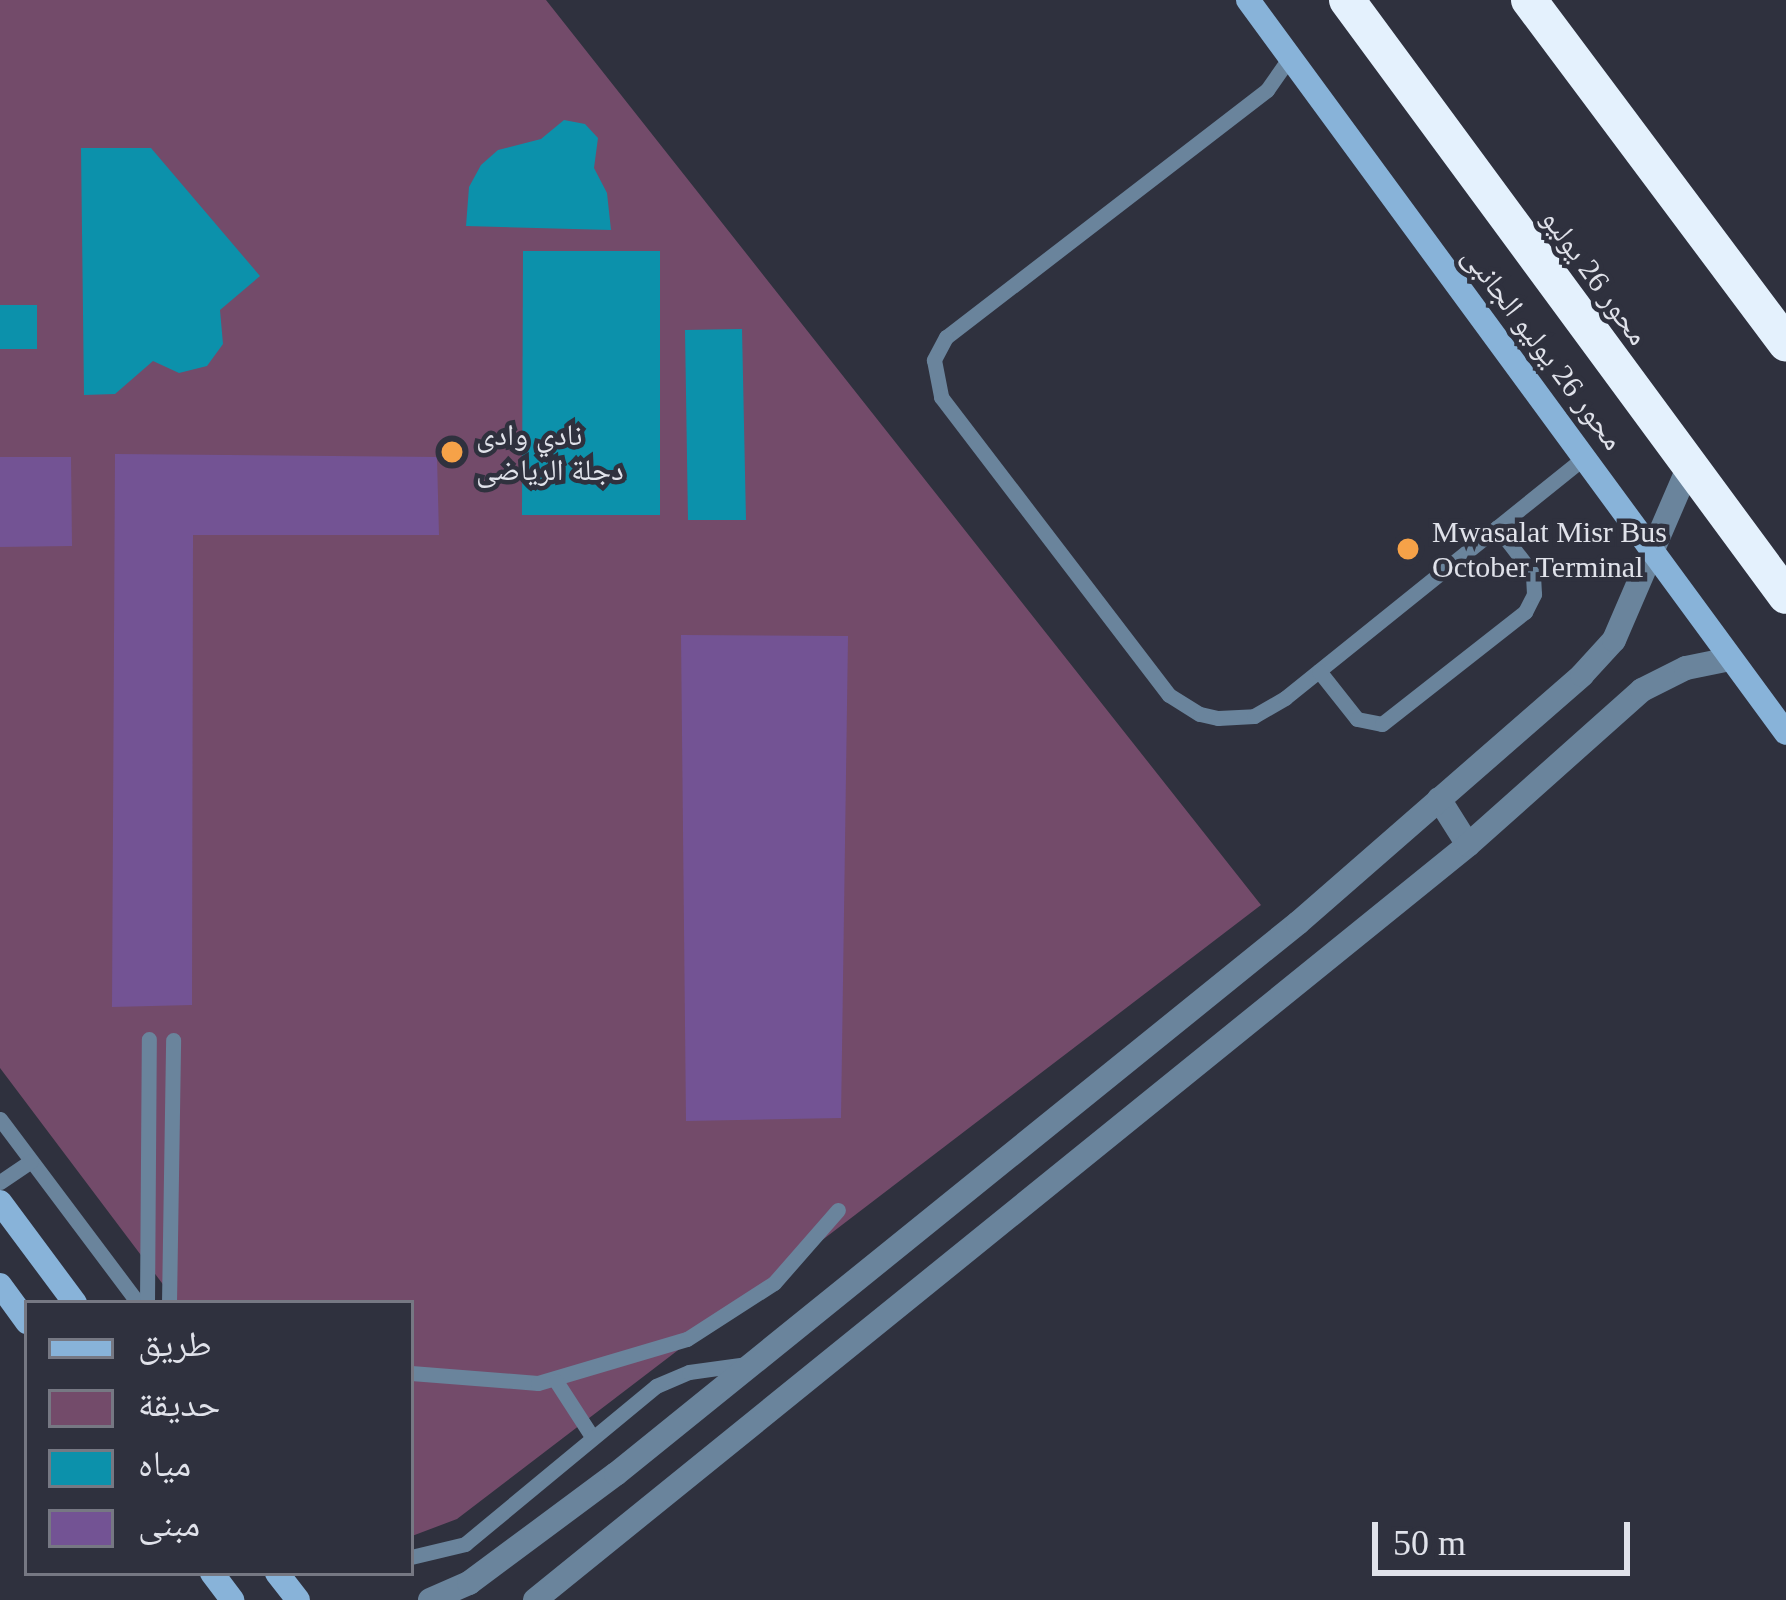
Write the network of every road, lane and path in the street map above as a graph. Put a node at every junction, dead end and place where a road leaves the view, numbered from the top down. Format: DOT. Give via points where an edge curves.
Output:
graph roads {
  1 [pos="1248,0"];
  2 [pos="1347,0"];
  3 [pos="1529,0"];
  4 [pos="1290,57"];
  5 [pos="1786,344"];
  6 [pos="1586,456"];
  7 [pos="1689,466"];
  8 [pos="1497,527"];
  9 [pos="1655,550"];
  10 [pos="1786,596"];
  11 [pos="1730,659"];
  12 [pos="1319,671"];
  13 [pos="1786,733"];
  14 [pos="1439,799"];
  15 [pos="1468,845"];
  16 [pos="149,1039"];
  17 [pos="173,1040"];
  18 [pos="0,1119"];
  19 [pos="31,1161"];
  20 [pos="0,1182"];
  21 [pos="0,1202"];
  22 [pos="838,1210"];
  23 [pos="148,1211"];
  24 [pos="172,1211"];
  25 [pos="0,1285"];
  26 [pos="73,1300"];
  27 [pos="141,1300"];
  28 [pos="143,1300"];
  29 [pos="169,1300"];
  30 [pos="24,1318"];
  31 [pos="746,1364"];
  32 [pos="414,1373"];
  33 [pos="556,1381"];
  34 [pos="591,1435"];
  35 [pos="616,1474"];
  36 [pos="644,1509"];
  37 [pos="414,1556"];
  38 [pos="279,1576"];
  39 [pos="298,1600"];
  40 [pos="430,1600"];
  41 [pos="535,1600"];
  1 -- 4 [label="street, محور 26 يوليو الجانبى"];
  2 -- 7 [label="highway, محور 26 يوليو"];
  3 -- 5 [label="highway"];
  4 -- 6 [label="street, محور 26 يوليو الجانبى"];
  4 -- 12 [label="lane" via="1267,90 946,337 934,373 941,398 1169,695 1218,718 1254,716"];
  6 -- 8 [label="lane"];
  6 -- 9 [label="street, محور 26 يوليو الجانبى"];
  7 -- 9 [label="street"];
  7 -- 10 [label="highway, محور 26 يوليو"];
  8 -- 12 [label="lane"];
  8 -- 12 [label="lane" via="1533,574 1525,612 1376,726 1357,719"];
  9 -- 11 [label="street, محور 26 يوليو الجانبى"];
  9 -- 14 [label="street" via="1614,640"];
  11 -- 13 [label="street, محور 26 يوليو الجانبى"];
  11 -- 15 [label="street" via="1686,668 1642,690"];
  14 -- 15 [label="street"];
  14 -- 31 [label="street" via="1298,923"];
  15 -- 36 [label="street"];
  16 -- 23 [label="lane"];
  17 -- 24 [label="lane"];
  18 -- 19 [label="lane"];
  19 -- 20 [label="lane"];
  19 -- 27 [label="lane"];
  21 -- 26 [label="street"];
  22 -- 33 [label="lane" via="773,1283 707,1330"];
  23 -- 24 [label="lane"];
  23 -- 28 [label="lane"];
  24 -- 29 [label="lane"];
  25 -- 30 [label="street"];
  31 -- 34 [label="lane" via="688,1372 656,1386"];
  31 -- 35 [label="street"];
  32 -- 33 [label="lane"];
  33 -- 34 [label="lane"];
  34 -- 37 [label="lane" via="465,1544"];
  35 -- 36 [label="street"];
  35 -- 40 [label="street" via="469,1583"];
  36 -- 41 [label="street"];
  38 -- 39 [label="street"];
}
